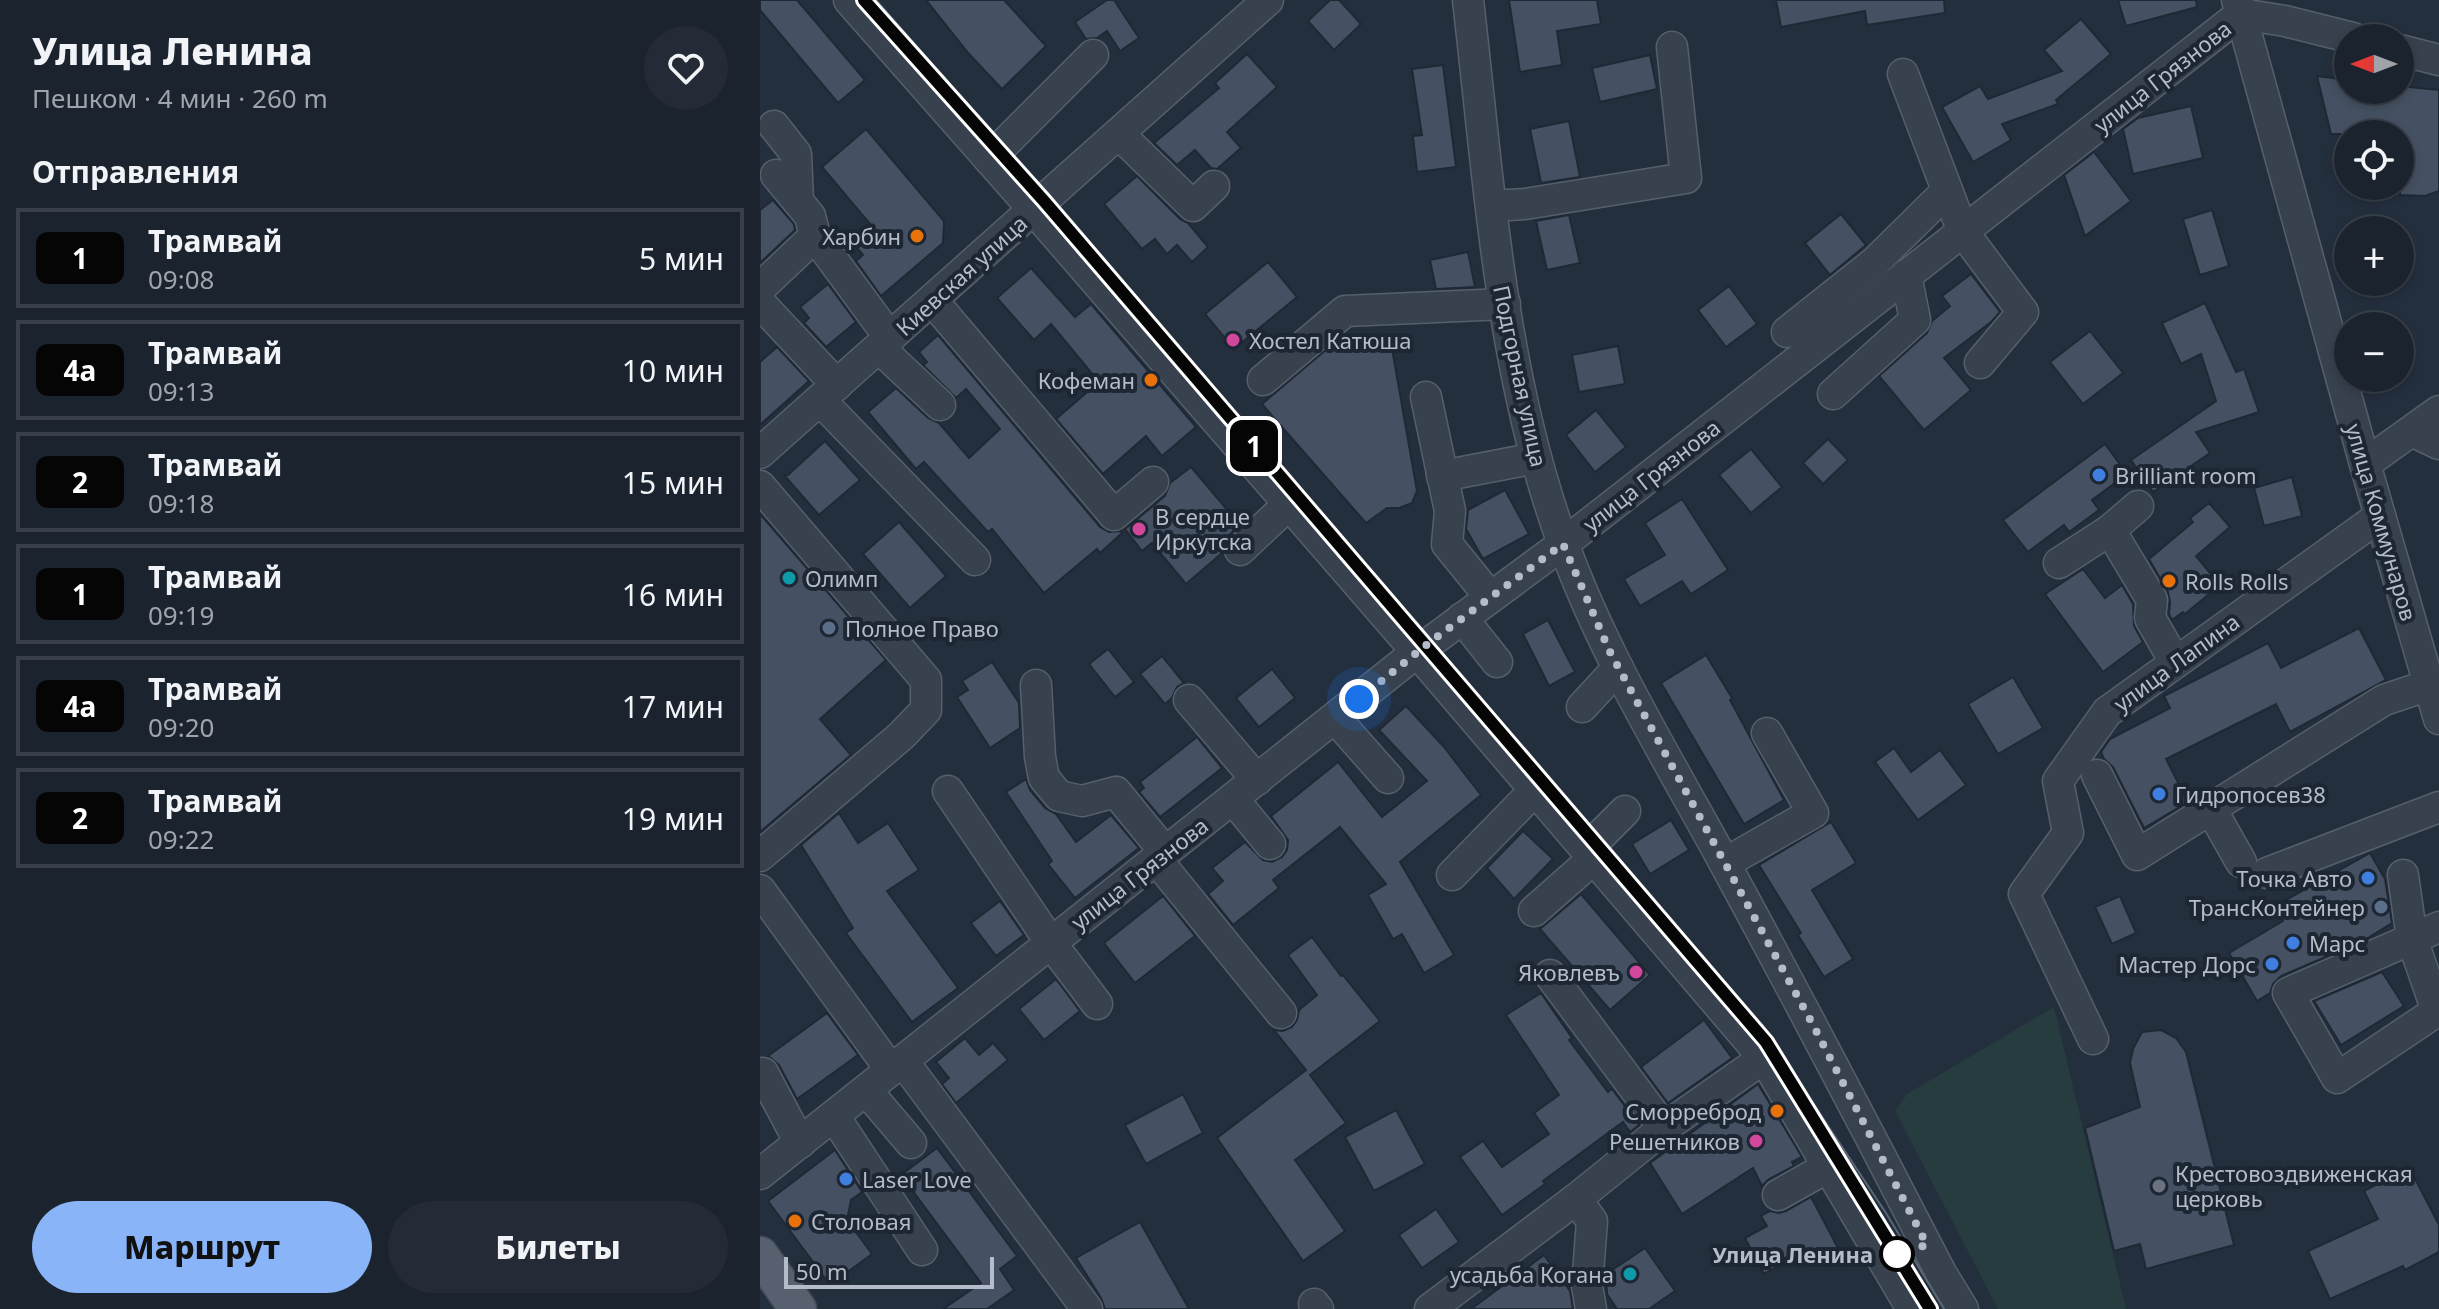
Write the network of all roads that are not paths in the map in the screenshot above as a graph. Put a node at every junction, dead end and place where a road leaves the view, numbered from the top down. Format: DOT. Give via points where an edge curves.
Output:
graph roads {
  1 [pos="849,0"];
  2 [pos="1268,0"];
  3 [pos="1468,0"];
  4 [pos="2239,7"];
  5 [pos="2334,33"];
  6 [pos="1672,47"];
  7 [pos="2414,54"];
  8 [pos="1093,55"];
  9 [pos="2439,60"];
  10 [pos="1903,74"];
  11 [pos="774,126"];
  12 [pos="1119,134"];
  13 [pos="989,159"];
  14 [pos="776,175"];
  15 [pos="1214,186"];
  16 [pos="1947,191"];
  17 [pos="798,201"];
  18 [pos="1492,206"];
  19 [pos="1034,210"];
  20 [pos="1963,232"];
  21 [pos="815,236"];
  22 [pos="1906,275"];
  23 [pos="760,288"];
  24 [pos="932,300"];
  25 [pos="760,303"];
  26 [pos="1505,304"];
  27 [pos="1787,332"];
  28 [pos="886,342"];
  29 [pos="1980,363"];
  30 [pos="1263,380"];
  31 [pos="828,393"];
  32 [pos="1833,394"];
  33 [pos="1426,397"];
  34 [pos="940,405"];
  35 [pos="2439,411"];
  36 [pos="2426,438"];
  37 [pos="760,453"];
  38 [pos="1536,458"];
  39 [pos="2365,464"];
  40 [pos="1442,476"];
  41 [pos="1153,482"];
  42 [pos="760,486"];
  43 [pos="1289,504"];
  44 [pos="2138,506"];
  45 [pos="2380,516"];
  46 [pos="2110,530"];
  47 [pos="1563,544"];
  48 [pos="1240,550"];
  49 [pos="975,560"];
  50 [pos="2059,563"];
  51 [pos="1490,597"];
  52 [pos="1462,618"];
  53 [pos="1417,652"];
  54 [pos="1497,662"];
  55 [pos="2175,662"];
  56 [pos="1618,668"];
  57 [pos="1036,685"];
  58 [pos="1189,700"];
  59 [pos="2436,704"];
  60 [pos="1582,707"];
  61 [pos="1335,718"];
  62 [pos="1767,733"];
  63 [pos="2097,775"];
  64 [pos="1388,778"];
  65 [pos="1257,780"];
  66 [pos="1535,790"];
  67 [pos="948,791"];
  68 [pos="1233,799"];
  69 [pos="2439,807"];
  70 [pos="2211,809"];
  71 [pos="1625,811"];
  72 [pos="1270,844"];
  73 [pos="1590,854"];
  74 [pos="760,856"];
  75 [pos="1161,856"];
  76 [pos="1725,863"];
  77 [pos="1452,875"];
  78 [pos="2403,875"];
  79 [pos="760,890"];
  80 [pos="1534,911"];
  81 [pos="2426,933"];
  82 [pos="1051,943"];
  83 [pos="1550,975"];
  84 [pos="2434,986"];
  85 [pos="1097,1004"];
  86 [pos="1281,1013"];
  87 [pos="2093,1039"];
  88 [pos="1764,1058"];
  89 [pos="897,1065"];
  90 [pos="763,1073"];
  91 [pos="866,1090"];
  92 [pos="834,1116"];
  93 [pos="1664,1128"];
  94 [pos="800,1143"];
  95 [pos="911,1143"];
  96 [pos="1828,1167"];
  97 [pos="760,1174"];
  98 [pos="1778,1195"];
  99 [pos="1576,1199"];
  100 [pos="922,1250"];
  101 [pos="1087,1309"];
  102 [pos="1430,1309"];
  103 [pos="1591,1309"];
  104 [pos="1912,1309"];
  105 [pos="1963,1309"];
  1 -- 13 [label="street"];
  2 -- 12 [label="street, Киевская улица"];
  3 -- 18 [label="street, Подгорная улица"];
  4 -- 5 [label="street"];
  4 -- 20 [label="street, улица Грязнова"];
  4 -- 39 [label="street, улица Коммунаров"];
  6 -- 18 [label="street" via="1686,178"];
  7 -- 9 [label="street"];
  8 -- 13 [label="street"];
  10 -- 16 [label="street"];
  11 -- 17 [label="street" via="796,154"];
  12 -- 15 [label="street" via="1193,206"];
  12 -- 19 [label="street, Киевская улица"];
  13 -- 19 [label="street"];
  14 -- 17 [label="street"];
  16 -- 20 [label="street"];
  16 -- 27 [label="street" via="1875,262"];
  17 -- 21 [label="street" via="810,216"];
  18 -- 26 [label="street, Подгорная улица"];
  19 -- 24 [label="street, Киевская улица"];
  19 -- 43 [label="street"];
  20 -- 22 [label="street, улица Грязнова"];
  20 -- 29 [label="street" via="2023,312"];
  21 -- 23 [label="street"];
  21 -- 28 [label="street"];
  22 -- 32 [label="street" via="1915,320"];
  22 -- 47 [label="street, улица Грязнова"];
  24 -- 28 [label="street, Киевская улица"];
  24 -- 41 [label="street" via="1114,515"];
  25 -- 31 [label="street"];
  26 -- 30 [label="street" via="1345,311"];
  26 -- 38 [label="street, Подгорная улица"];
  28 -- 31 [label="street, Киевская улица"];
  28 -- 34 [label="street" via="890,358"];
  31 -- 37 [label="street, Киевская улица"];
  31 -- 49 [label="street"];
  33 -- 40 [label="street"];
  35 -- 36 [label="street"];
  36 -- 39 [label="street"];
  38 -- 40 [label="street"];
  38 -- 47 [label="street, Подгорная улица"];
  39 -- 45 [label="street, улица Коммунаров"];
  40 -- 51 [label="street" via="1450,511 1447,544"];
  42 -- 74 [label="street" via="926,680 926,710"];
  43 -- 48 [label="street"];
  43 -- 53 [label="street"];
  44 -- 46 [label="street"];
  45 -- 55 [label="street, улица Лапина"];
  45 -- 59 [label="street, улица Коммунаров"];
  46 -- 50 [label="street"];
  46 -- 55 [label="street" via="2152,600 2150,618"];
  47 -- 51 [label="street, улица Грязнова"];
  47 -- 56 [label="street, Подгорная улица"];
  51 -- 52 [label="street, улица Грязнова"];
  52 -- 53 [label="street, улица Грязнова"];
  52 -- 54 [label="street"];
  53 -- 61 [label="street, улица Грязнова"];
  53 -- 66 [label="street"];
  55 -- 87 [label="street, улица Лапина" via="2107,712 2058,781 2068,833 2024,894"];
  56 -- 60 [label="street"];
  56 -- 76 [label="street, Подгорная улица"];
  57 -- 75 [label="street" via="1044,778 1059,796 1082,801 1116,792"];
  58 -- 65 [label="street"];
  59 -- 70 [label="street" via="2384,700"];
  61 -- 64 [label="street"];
  61 -- 65 [label="street, улица Грязнова"];
  62 -- 76 [label="street" via="1813,813"];
  63 -- 70 [label="street" via="2137,855"];
  65 -- 68 [label="street, улица Грязнова"];
  66 -- 73 [label="street"];
  66 -- 77 [label="street"];
  67 -- 82 [label="street"];
  68 -- 72 [label="street"];
  68 -- 75 [label="street, улица Грязнова"];
  69 -- 70 [label="street" via="2254,868"];
  71 -- 73 [label="street"];
  73 -- 80 [label="street"];
  73 -- 88 [label="street"];
  75 -- 82 [label="street, улица Грязнова"];
  75 -- 86 [label="street"];
  76 -- 105 [label="street, Подгорная улица"];
  78 -- 81 [label="street"];
  79 -- 89 [label="street"];
  81 -- 84 [label="street"];
  81 -- 84 [label="street" via="2288,993 2337,1078 2437,1011"];
  82 -- 85 [label="street"];
  82 -- 89 [label="street, улица Грязнова"];
  83 -- 93 [label="street"];
  88 -- 93 [label="street"];
  88 -- 96 [label="street"];
  89 -- 91 [label="street, улица Грязнова"];
  89 -- 101 [label="street"];
  90 -- 94 [label="street"];
  91 -- 92 [label="street, улица Грязнова"];
  91 -- 95 [label="street"];
  92 -- 94 [label="street, улица Грязнова"];
  92 -- 100 [label="street"];
  93 -- 99 [label="street"];
  94 -- 97 [label="street, улица Грязнова"];
  96 -- 98 [label="street"];
  96 -- 104 [label="street"];
  99 -- 102 [label="street"];
  99 -- 103 [label="street" via="1592,1221 1587,1286"];
}
